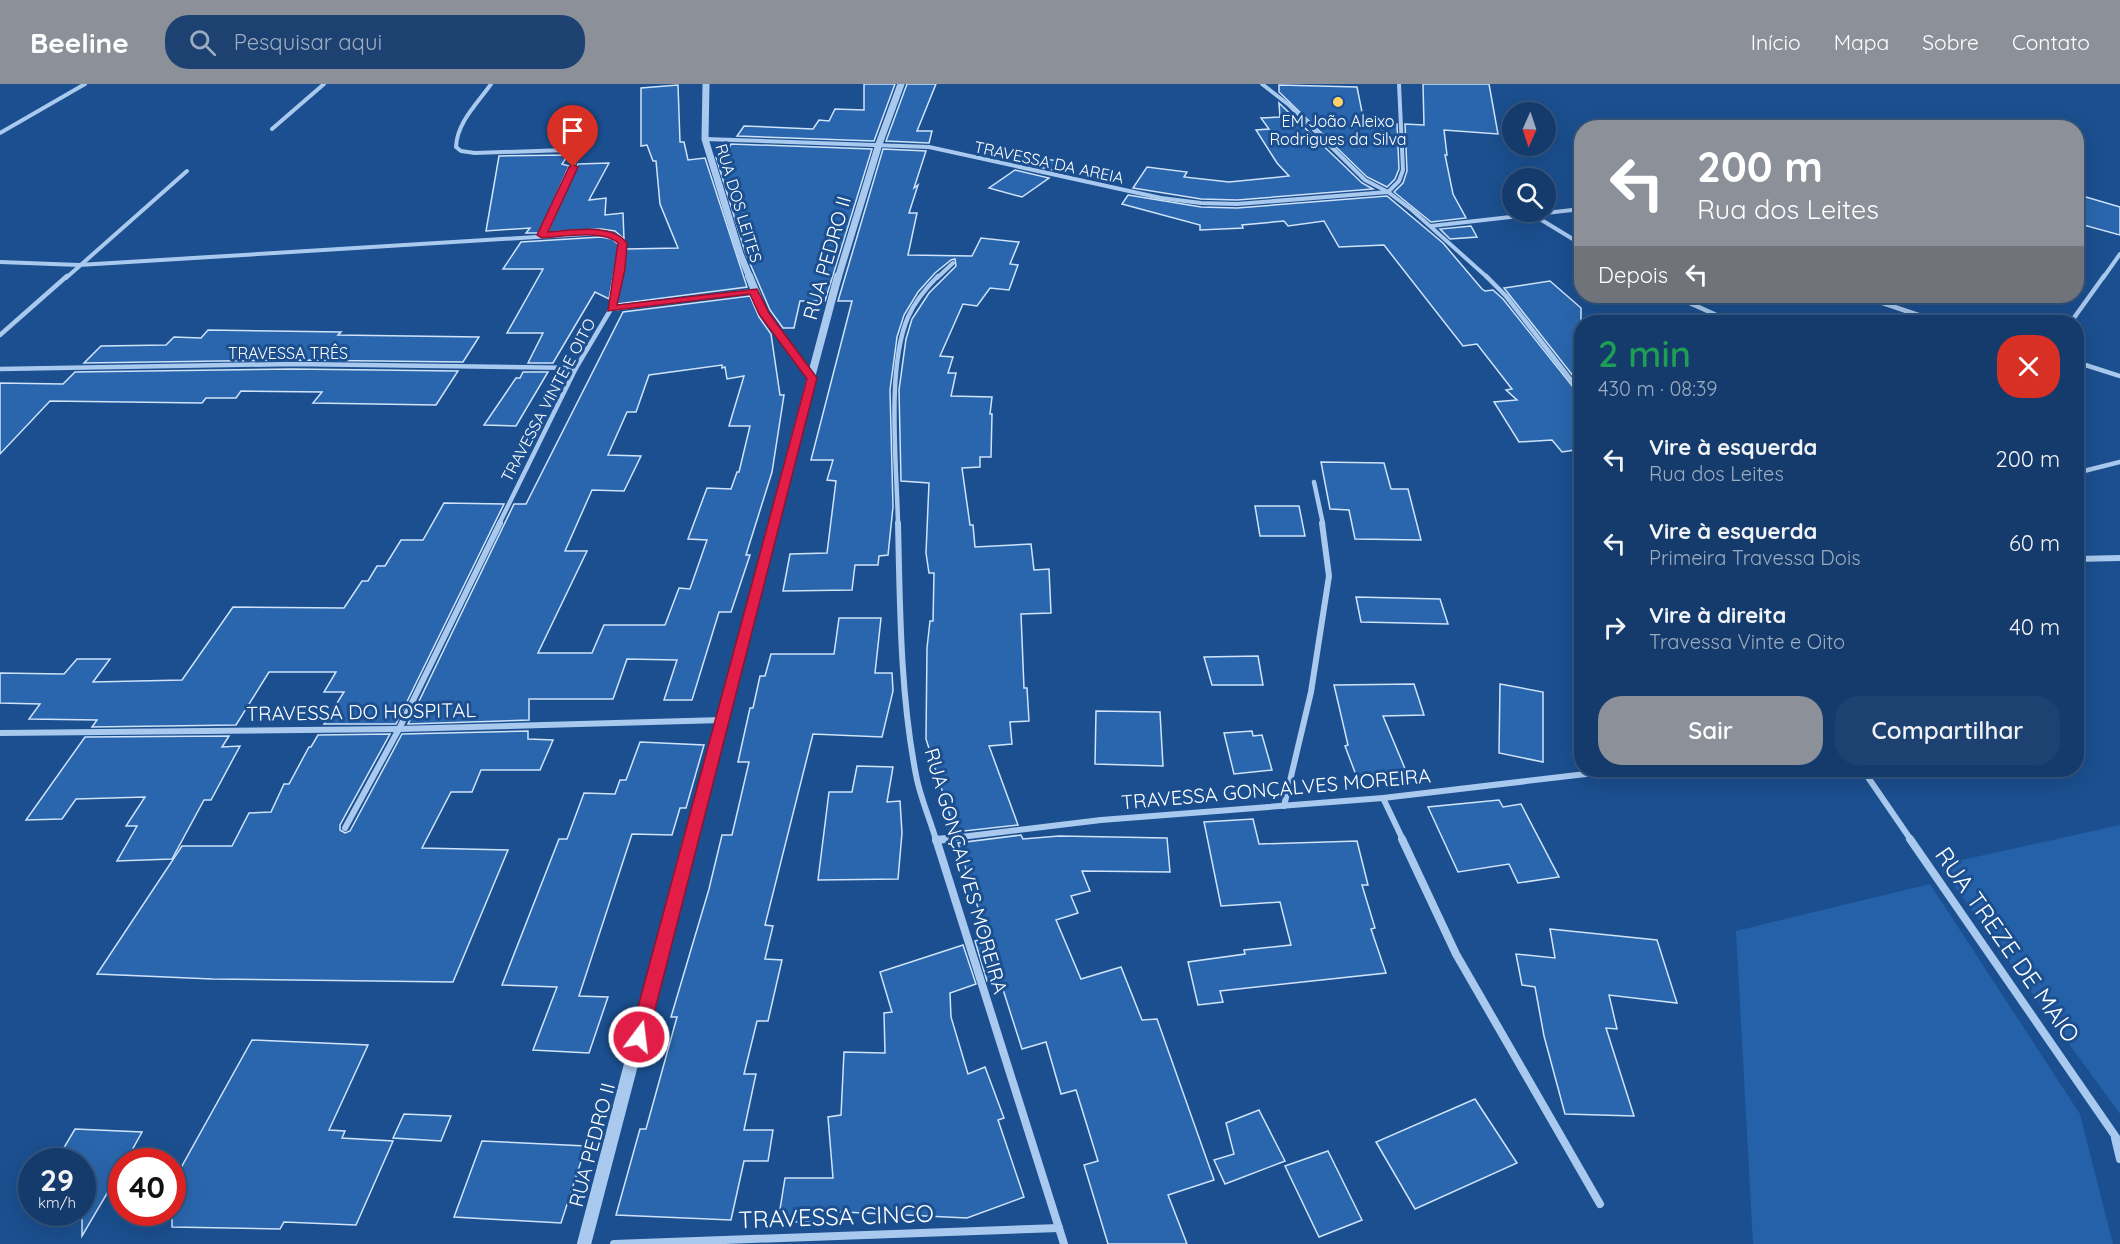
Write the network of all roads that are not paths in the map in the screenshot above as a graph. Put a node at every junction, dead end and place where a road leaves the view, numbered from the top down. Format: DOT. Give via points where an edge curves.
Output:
graph roads {
  1 [pos="85,84"];
  2 [pos="324,84"];
  3 [pos="491,84"];
  4 [pos="901,84"];
  5 [pos="1262,84"];
  6 [pos="1400,84"];
  7 [pos="706,86"];
  8 [pos="272,129"];
  9 [pos="0,133"];
  10 [pos="705,139"];
  11 [pos="879,144"];
  12 [pos="187,171"];
  13 [pos="1388,192"];
  14 [pos="1574,210"];
  15 [pos="1556,213"];
  16 [pos="1502,219"];
  17 [pos="1545,222"];
  18 [pos="1431,226"];
  19 [pos="542,235"];
  20 [pos="1574,240"];
  21 [pos="2120,254"];
  22 [pos="0,262"];
  23 [pos="953,263"];
  24 [pos="79,265"];
  25 [pos="753,291"];
  26 [pos="1690,303"];
  27 [pos="1882,303"];
  28 [pos="611,309"];
  29 [pos="1716,315"];
  30 [pos="1914,315"];
  31 [pos="2076,315"];
  32 [pos="0,335"];
  33 [pos="2084,365"];
  34 [pos="576,368"];
  35 [pos="0,369"];
  36 [pos="2120,376"];
  37 [pos="812,378"];
  38 [pos="1574,384"];
  39 [pos="2120,462"];
  40 [pos="2084,472"];
  41 [pos="1314,483"];
  42 [pos="2120,558"];
  43 [pos="2084,559"];
  44 [pos="723,720"];
  45 [pos="399,729"];
  46 [pos="0,733"];
  47 [pos="1574,775"];
  48 [pos="1868,777"];
  49 [pos="1383,798"];
  50 [pos="1284,806"];
  51 [pos="345,828"];
  52 [pos="936,840"];
  53 [pos="2114,1135"];
  54 [pos="2120,1143"];
  55 [pos="2120,1159"];
  56 [pos="1600,1204"];
  57 [pos="1059,1228"];
  58 [pos="584,1244"];
  59 [pos="614,1244"];
  60 [pos="1064,1244"];
  1 -- 9 [label="street"];
  2 -- 8 [label="street"];
  3 -- 19 [label="street" via="459,130 456,147 475,153 574,151 577,156"];
  4 -- 11 [label="street, RUA PEDRO II"];
  5 -- 13 [label="street" via="1289,105 1365,180"];
  6 -- 13 [label="street" via="1403,170"];
  7 -- 10 [label="street, RUA DOS LEITES"];
  10 -- 11 [label="street, TRAVESSA DA AREIA"];
  10 -- 25 [label="street, RUA DOS LEITES"];
  11 -- 13 [label="street, TRAVESSA DA AREIA" via="929,147 1161,198 1201,203 1237,204"];
  11 -- 37 [label="street, RUA PEDRO II"];
  12 -- 24 [label="street"];
  13 -- 18 [label="street"];
  14 -- 15 [label="street"];
  16 -- 18 [label="street"];
  17 -- 20 [label="street"];
  18 -- 38 [label="street" via="1506,296"];
  19 -- 24 [label="street, TRAVESSA VINTE E OITO"];
  19 -- 28 [label="street, TRAVESSA VINTE E OITO" via="602,232 618,238 622,243 620,269"];
  21 -- 31 [label="street"];
  22 -- 24 [label="street, TRAVESSA VINTE E OITO"];
  23 -- 52 [label="street, RUA GONÇALVES MOREIRA" via="912,306 903,328 898,366 898,523 905,684 916,776"];
  24 -- 32 [label="street"];
  25 -- 28 [label="street"];
  25 -- 37 [label="street, RUA DOS LEITES" via="764,314"];
  26 -- 29 [label="street"];
  27 -- 30 [label="street"];
  28 -- 34 [label="street, TRAVESSA VINTE E OITO"];
  33 -- 36 [label="street"];
  34 -- 35 [label="street, TRAVESSA TRÊS" via="292,364"];
  34 -- 45 [label="street, TRAVESSA VINTE E OITO"];
  37 -- 44 [label="street, RUA PEDRO II"];
  39 -- 40 [label="street"];
  41 -- 50 [label="street" via="1329,576 1311,692"];
  42 -- 43 [label="street"];
  44 -- 45 [label="street, TRAVESSA DO HOSPITAL"];
  44 -- 58 [label="street, RUA PEDRO II"];
  45 -- 46 [label="street, TRAVESSA DO HOSPITAL"];
  45 -- 51 [label="street, TRAVESSA VINTE E OITO"];
  47 -- 49 [label="street, TRAVESSA GONÇALVES MOREIRA"];
  48 -- 53 [label="street, RUA TREZE DE MAIO"];
  49 -- 50 [label="street, TRAVESSA GONÇALVES MOREIRA"];
  49 -- 56 [label="street" via="1456,954"];
  50 -- 52 [label="street, TRAVESSA GONÇALVES MOREIRA" via="1101,820"];
  52 -- 57 [label="street, RUA GONÇALVES MOREIRA"];
  53 -- 54 [label="street, RUA TREZE DE MAIO"];
  53 -- 55 [label="street"];
  57 -- 59 [label="street, TRAVESSA CINCO"];
  57 -- 60 [label="street, RUA GONÇALVES MOREIRA"];
}
